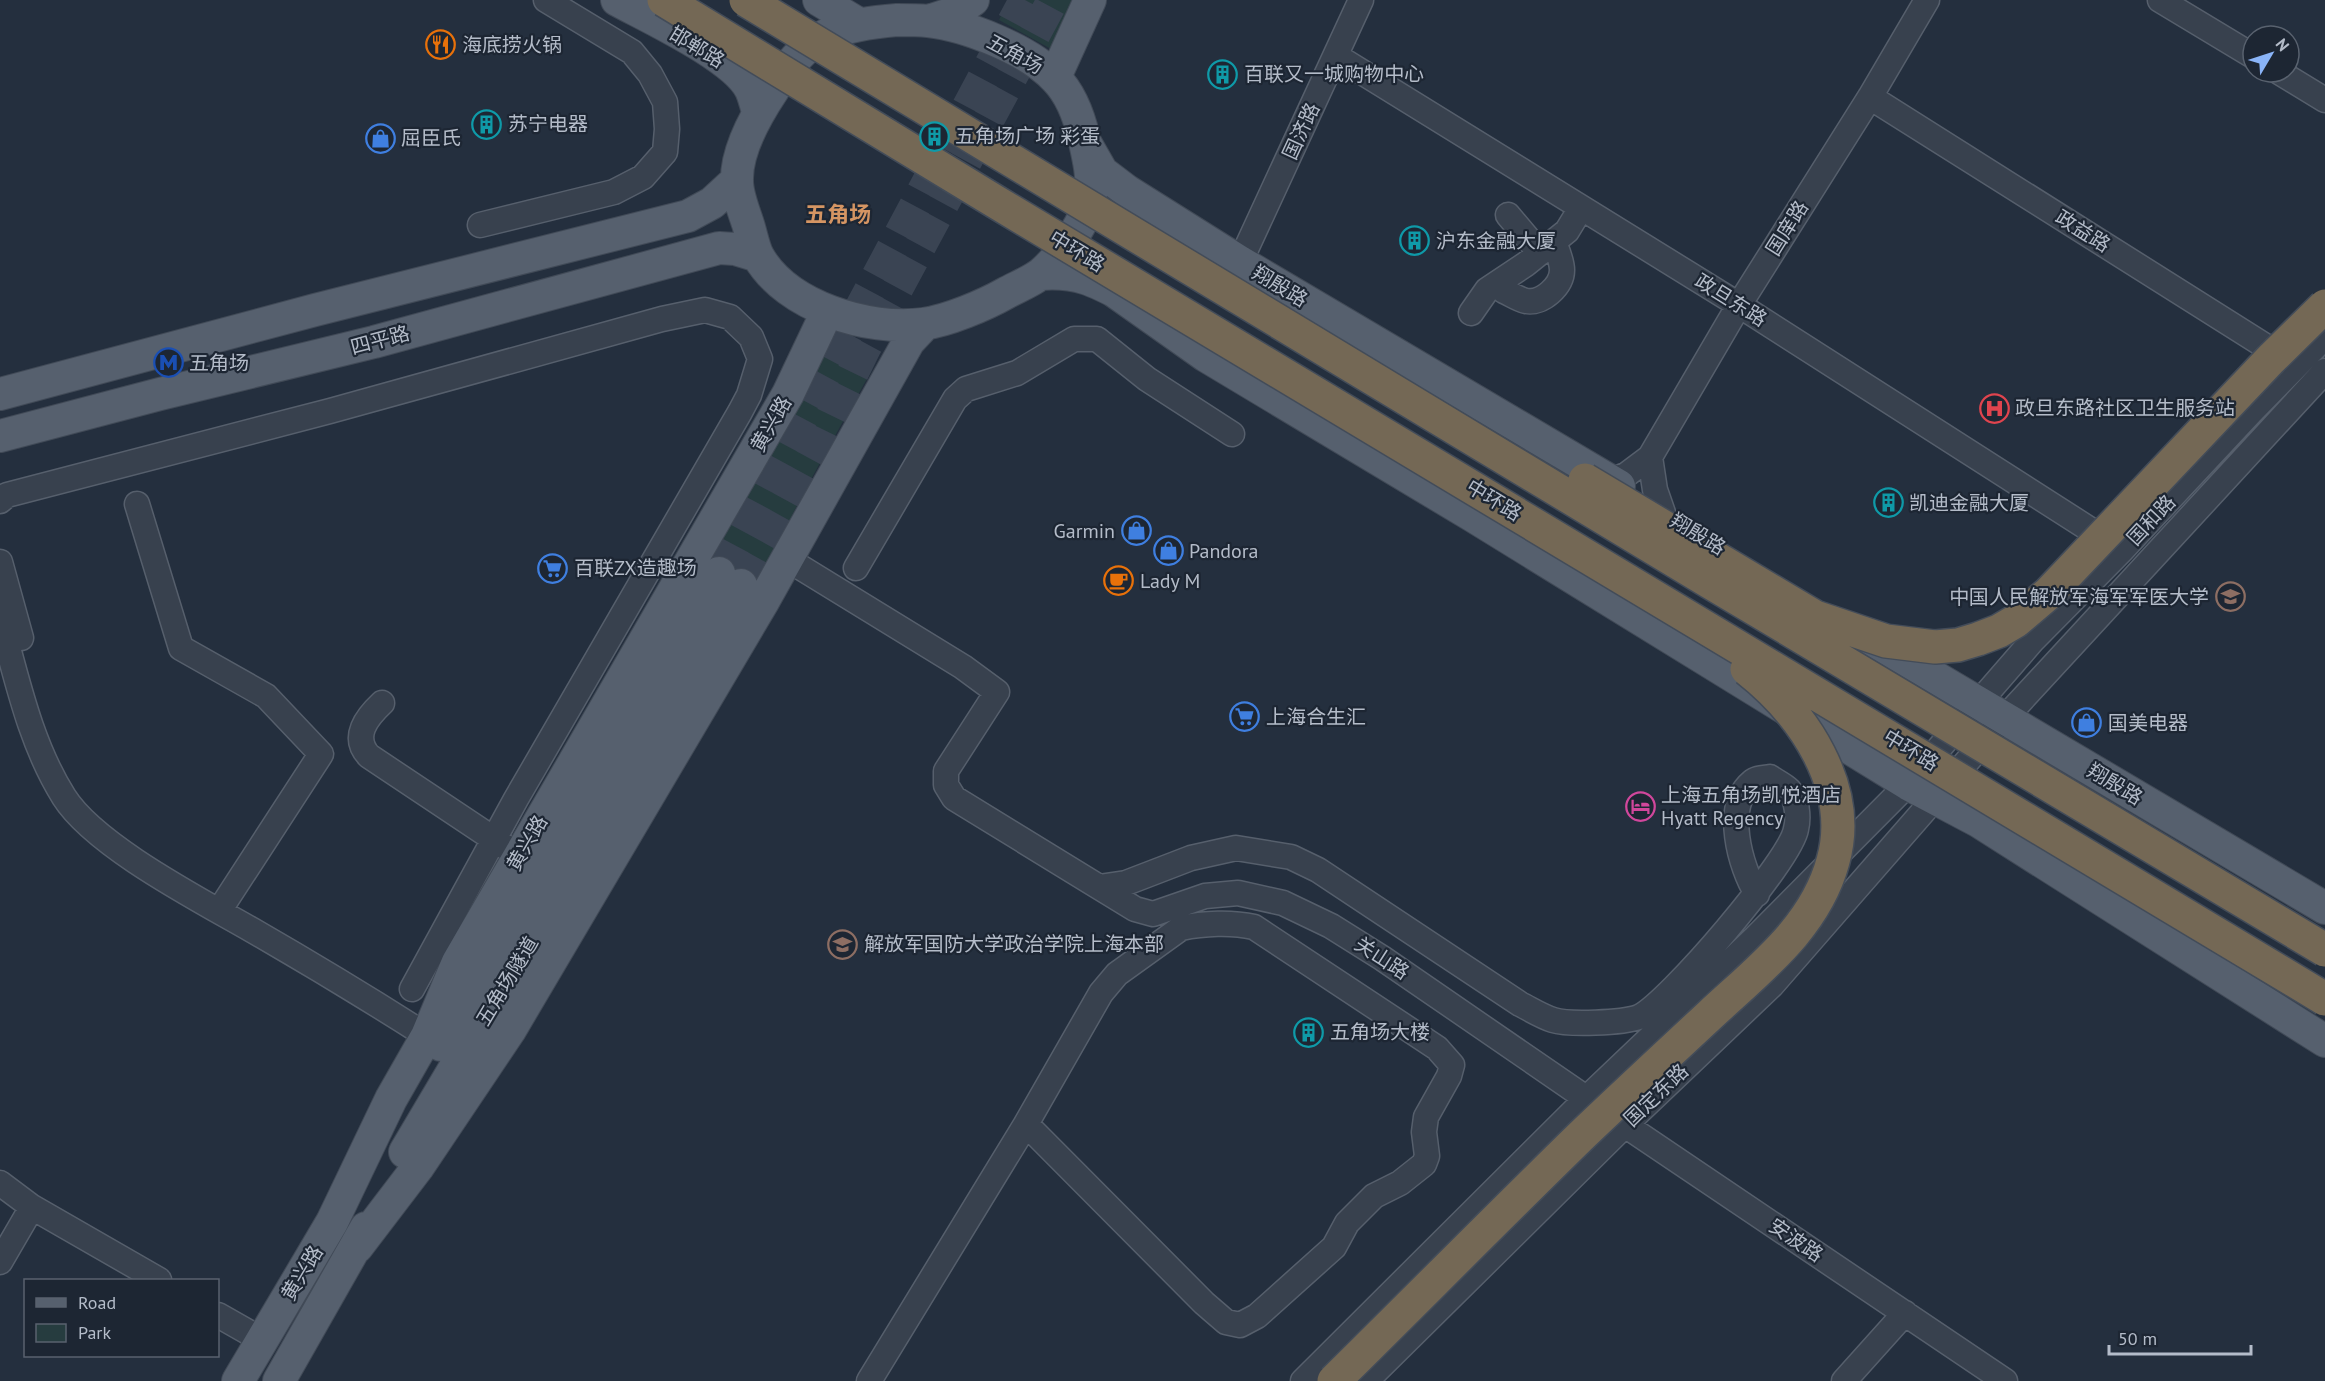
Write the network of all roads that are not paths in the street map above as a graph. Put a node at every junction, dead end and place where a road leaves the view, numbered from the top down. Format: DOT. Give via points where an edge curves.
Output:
graph roads {
  1 [pos="546,0"];
  2 [pos="617,0"];
  3 [pos="664,0"];
  4 [pos="746,0"];
  5 [pos="819,0"];
  6 [pos="974,0"];
  7 [pos="1090,0"];
  8 [pos="1360,0"];
  9 [pos="1927,0"];
  10 [pos="2160,0"];
  11 [pos="929,21"];
  12 [pos="859,24"];
  13 [pos="2241,49"];
  14 [pos="1336,56"];
  15 [pos="1055,77"];
  16 [pos="2299,84"];
  17 [pos="1870,97"];
  18 [pos="2325,100"];
  19 [pos="758,112"];
  20 [pos="1086,144"];
  21 [pos="737,180"];
  22 [pos="1581,208"];
  23 [pos="1508,215"];
  24 [pos="480,225"];
  25 [pos="1547,247"];
  26 [pos="758,256"];
  27 [pos="1041,274"];
  28 [pos="1233,276"];
  29 [pos="1504,291"];
  30 [pos="1739,305"];
  31 [pos="2325,306"];
  32 [pos="827,312"];
  33 [pos="1470,313"];
  34 [pos="925,324"];
  35 [pos="1205,327"];
  36 [pos="2325,337"];
  37 [pos="2296,366"];
  38 [pos="2325,371"];
  39 [pos="0,394"];
  40 [pos="1232,434"];
  41 [pos="0,436"];
  42 [pos="1650,457"];
  43 [pos="1610,481"];
  44 [pos="0,501"];
  45 [pos="136,504"];
  46 [pos="1663,513"];
  47 [pos="2122,550"];
  48 [pos="787,559"];
  49 [pos="0,562"];
  50 [pos="856,568"];
  51 [pos="0,618"];
  52 [pos="37,693"];
  53 [pos="382,703"];
  54 [pos="1977,703"];
  55 [pos="2004,719"];
  56 [pos="1913,777"];
  57 [pos="1940,793"];
  58 [pos="507,848"];
  59 [pos="1099,887"];
  60 [pos="1757,894"];
  61 [pos="2325,908"];
  62 [pos="219,910"];
  63 [pos="1732,922"];
  64 [pos="1754,939"];
  65 [pos="2325,950"];
  66 [pos="1452,958"];
  67 [pos="412,989"];
  68 [pos="1431,991"];
  69 [pos="2325,999"];
  70 [pos="427,1036"];
  71 [pos="2325,1041"];
  72 [pos="1587,1098"];
  73 [pos="1026,1124"];
  74 [pos="1625,1125"];
  75 [pos="0,1183"];
  76 [pos="32,1207"];
  77 [pos="332,1222"];
  78 [pos="357,1247"];
  79 [pos="0,1262"];
  80 [pos="156,1279"];
  81 [pos="1905,1313"];
  82 [pos="219,1316"];
  83 [pos="262,1340"];
  84 [pos="238,1381"];
  85 [pos="279,1381"];
  86 [pos="869,1381"];
  87 [pos="1303,1381"];
  88 [pos="1334,1381"];
  89 [pos="1366,1381"];
  90 [pos="1844,1381"];
  91 [pos="2005,1381"];
  1 -- 24 [label="street" via="632,52 650,74 665,102 665,152 644,177 614,192"];
  2 -- 19 [label="main road, 邯郸路" via="734,70 750,88"];
  3 -- 35 [label="highway, 中环路, bridge"];
  4 -- 28 [label="highway, 中环路, bridge"];
  5 -- 12 [label="main road"];
  6 -- 11 [label="main road" via="956,12"];
  7 -- 15 [label="main road"];
  8 -- 14 [label="street, 国济路"];
  9 -- 17 [label="street, 国庠路"];
  10 -- 13 [label="street"];
  11 -- 12 [label="main road, 五角场"];
  11 -- 15 [label="main road, 五角场" via="1002,44"];
  12 -- 19 [label="main road, 五角场" via="824,35 801,52"];
  14 -- 22 [label="street, 政旦东路"];
  14 -- 28 [label="street, 国济路"];
  15 -- 20 [label="main road, 五角场" via="1071,99"];
  16 -- 18 [label="street"];
  17 -- 30 [label="street, 国庠路"];
  17 -- 37 [label="street, 政益路"];
  19 -- 21 [label="main road, 五角场" via="744,145"];
  20 -- 27 [label="main road, 五角场" via="1091,197 1068,244"];
  20 -- 28 [label="main road, 翔殷路" via="1102,172"];
  21 -- 26 [label="main road, 五角场"];
  21 -- 39 [label="main road" via="712,203 688,216"];
  22 -- 25 [label="street" via="1567,231"];
  22 -- 30 [label="street, 政旦东路"];
  23 -- 25 [label="street"];
  25 -- 29 [label="street" via="1562,268 1555,287 1535,301 1524,301"];
  25 -- 33 [label="street" via="1487,290"];
  26 -- 32 [label="main road, 五角场" via="801,298"];
  26 -- 41 [label="main road, 四平路" via="719,248 374,342"];
  27 -- 34 [label="main road, 五角场" via="988,303"];
  27 -- 56 [label="main road" via="1064,272 1082,276 1114,291 1371,431 1671,613"];
  28 -- 31 [label="highway, bridge" via="1458,404 1815,617 1886,641 1935,647 1958,645 1999,631 2049,593"];
  28 -- 43 [label="main road, 翔殷路"];
  28 -- 65 [label="highway, 中环路, bridge"];
  30 -- 42 [label="street, 国庠路"];
  30 -- 47 [label="street, 政旦东路"];
  32 -- 34 [label="main road, 五角场" via="887,324"];
  32 -- 58 [label="main road, 黄兴路" via="792,387"];
  34 -- 48 [label="main road" via="909,341"];
  35 -- 69 [label="highway, 中环路, bridge"];
  35 -- 88 [label="highway, bridge" via="1431,476 1683,627 1754,675 1801,723 1834,792 1838,816 1838,840 1824,889 1786,944 1582,1135"];
  36 -- 37 [label="street, 国和路"];
  37 -- 47 [label="street, 国和路"];
  38 -- 55 [label="street, 国和路"];
  40 -- 50 [label="street" via="1147,379 1097,339 1074,339 1017,373 966,389 955,399"];
  42 -- 43 [label="street, 国庠路" via="1626,475"];
  42 -- 46 [label="street" via="1654,490"];
  43 -- 46 [label="main road, 翔殷路"];
  44 -- 58 [label="street" via="7,495 662,319 705,310 730,317 750,337 760,359 749,395"];
  45 -- 62 [label="street" via="181,648 266,696 321,754"];
  46 -- 54 [label="main road, 翔殷路"];
  47 -- 54 [label="street, 国和路"];
  48 -- 59 [label="street" via="997,692 946,771 946,785 954,798"];
  48 -- 78 [label="main road" via="510,1030 418,1167"];
  49 -- 52 [label="street"];
  51 -- 62 [label="street" via="29,721 65,799 93,829 126,855"];
  53 -- 58 [label="street" via="367,717 361,731 363,749 369,756"];
  54 -- 55 [label="main road, 翔殷路"];
  54 -- 56 [label="street, 国和路"];
  55 -- 57 [label="street, 国和路"];
  55 -- 61 [label="main road, 翔殷路"];
  56 -- 57 [label="main road"];
  56 -- 64 [label="street, 国和路"];
  57 -- 71 [label="main road"];
  57 -- 74 [label="street, 国定东路" via="1772,986"];
  58 -- 67 [label="street"];
  58 -- 70 [label="main road, 黄兴路"];
  59 -- 66 [label="street" via="1126,883 1191,858 1225,850 1264,851 1292,857 1318,870"];
  59 -- 68 [label="street, 关山路" via="1135,909 1153,914 1204,896 1238,893 1283,903 1331,926"];
  60 -- 63 [label="street"];
  62 -- 70 [label="street"];
  63 -- 64 [label="street"];
  63 -- 66 [label="street" via="1674,989 1648,1010 1640,1016 1606,1023 1554,1021 1520,1004"];
  64 -- 72 [label="street, 国和路"];
  66 -- 68 [label="street"];
  68 -- 72 [label="street, 关山路"];
  70 -- 77 [label="main road, 黄兴路"];
  72 -- 74 [label="street, 安波路"];
  72 -- 87 [label="street"];
  73 -- 73 [label="street" via="1204,1303 1226,1322 1240,1325 1257,1316 1334,1248 1347,1223 1374,1196 1400,1183 1424,1164 1425,1118 1452,1065 1437,1048 1254,927 1193,926 1181,928 1116,974 1101,993"];
  73 -- 86 [label="street"];
  74 -- 81 [label="street, 安波路"];
  74 -- 89 [label="street, 国定东路"];
  75 -- 76 [label="street"];
  76 -- 79 [label="street"];
  76 -- 80 [label="street"];
  77 -- 78 [label="main road, 五角场隧道" via="730,579 395,1168"];
  77 -- 83 [label="main road, 黄兴路"];
  78 -- 85 [label="main road, 五角场隧道"];
  81 -- 90 [label="street"];
  81 -- 91 [label="street, 安波路"];
  82 -- 83 [label="street"];
  83 -- 84 [label="main road, 黄兴路"];
}
